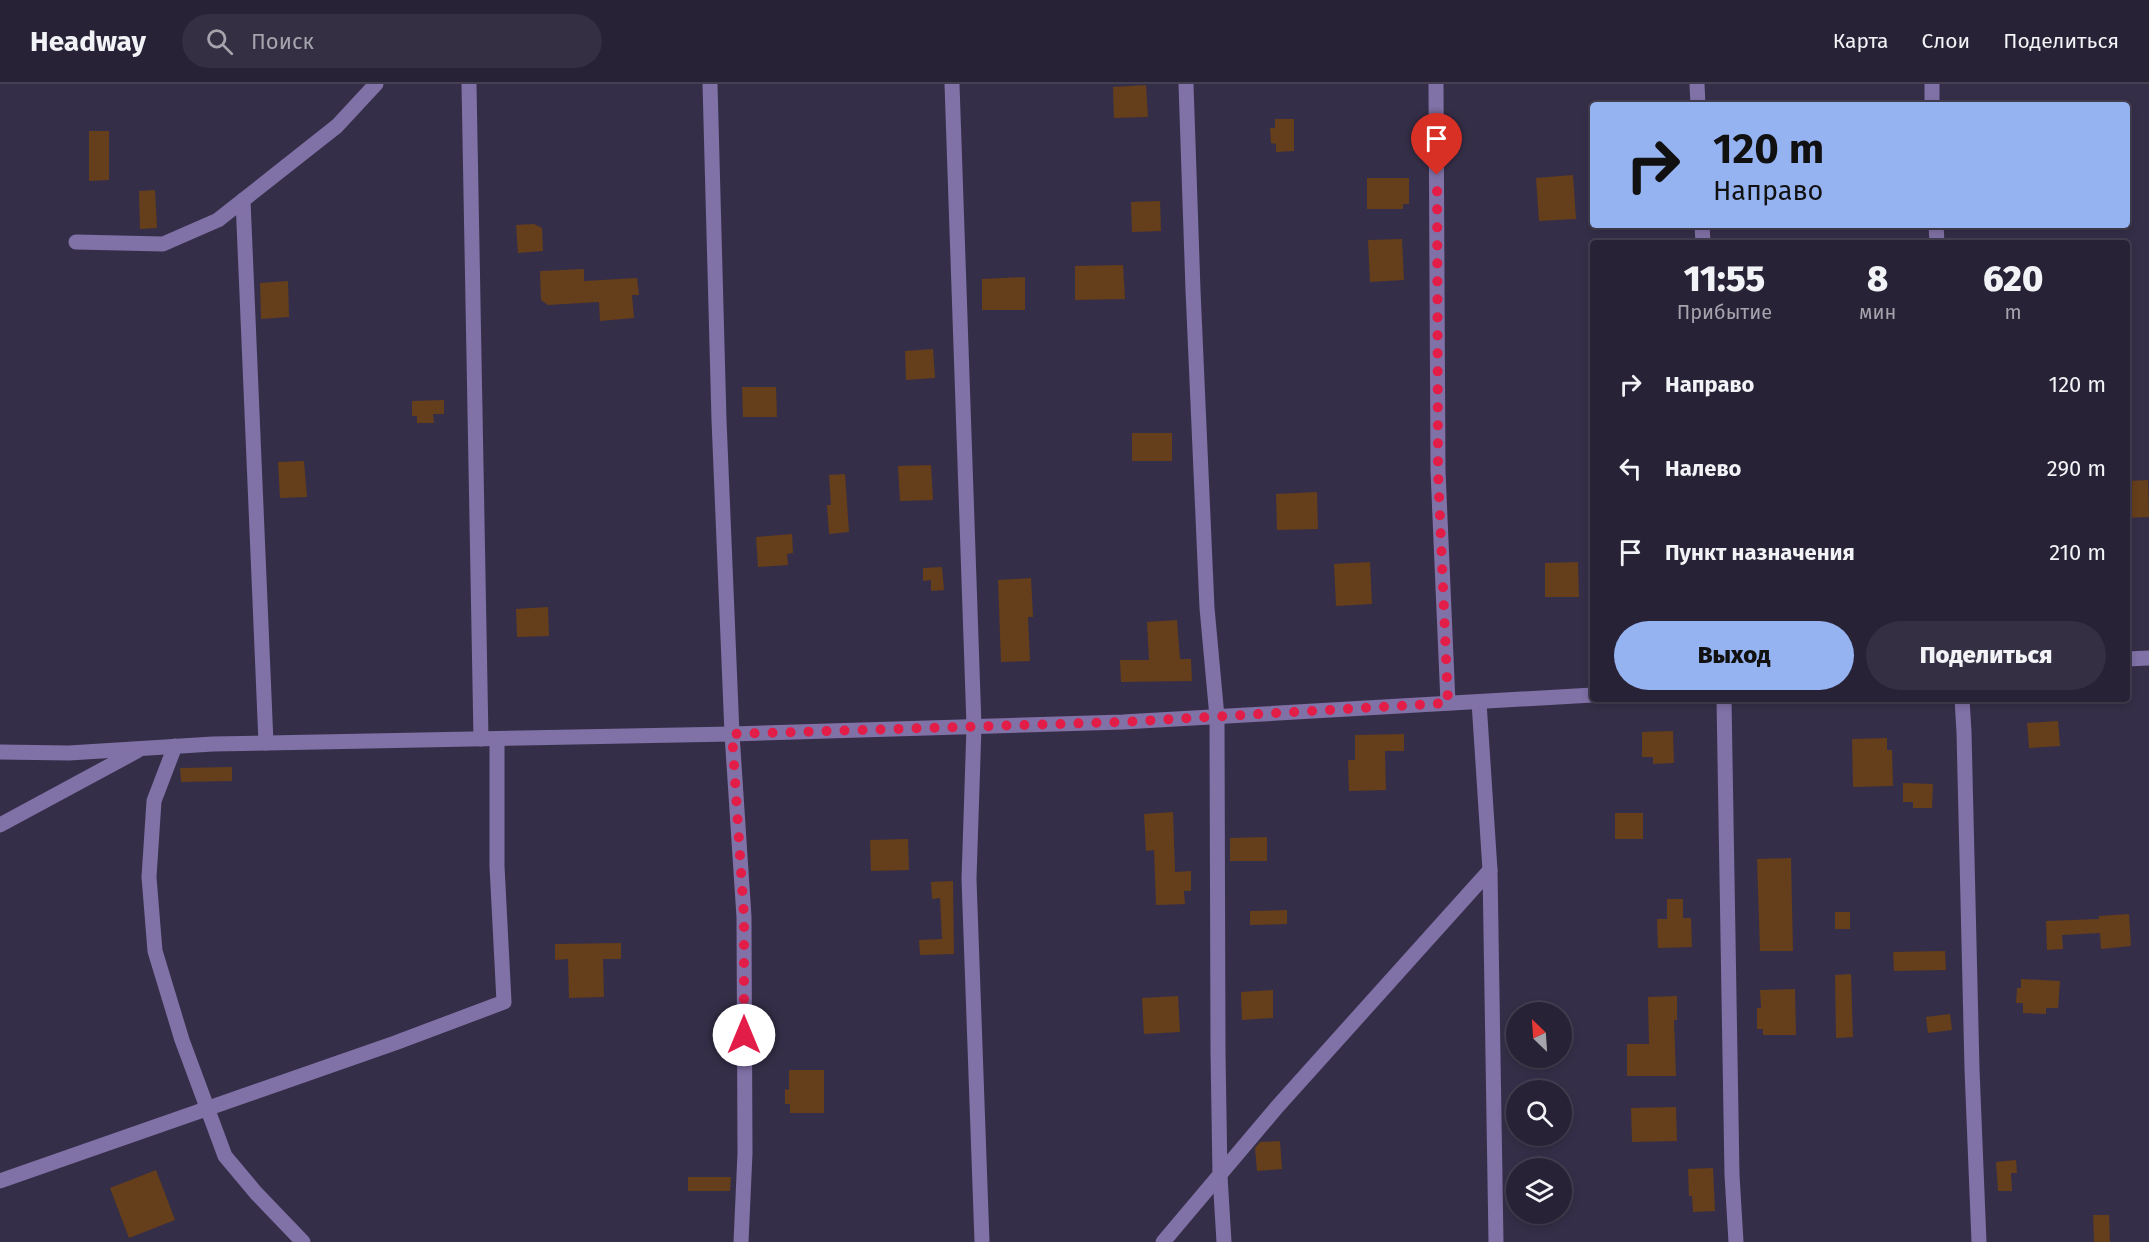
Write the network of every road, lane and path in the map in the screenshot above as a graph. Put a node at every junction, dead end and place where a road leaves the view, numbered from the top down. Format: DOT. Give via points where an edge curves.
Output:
graph roads {
  1 [pos="376,84"];
  2 [pos="469,84"];
  3 [pos="710,84"];
  4 [pos="952,84"];
  5 [pos="1186,84"];
  6 [pos="1436,84"];
  7 [pos="1697,84"];
  8 [pos="1932,84"];
  9 [pos="1698,102"];
  10 [pos="1932,102"];
  11 [pos="243,200"];
  12 [pos="76,242"];
  13 [pos="2149,658"];
  14 [pos="2130,659"];
  15 [pos="1590,695"];
  16 [pos="1479,702"];
  17 [pos="1724,702"];
  18 [pos="1962,702"];
  19 [pos="1448,703"];
  20 [pos="1217,717"];
  21 [pos="974,726"];
  22 [pos="732,734"];
  23 [pos="481,739"];
  24 [pos="497,739"];
  25 [pos="266,743"];
  26 [pos="175,746"];
  27 [pos="142,748"];
  28 [pos="0,752"];
  29 [pos="0,825"];
  30 [pos="1490,870"];
  31 [pos="207,1109"];
  32 [pos="1220,1176"];
  33 [pos="0,1181"];
  34 [pos="303,1242"];
  35 [pos="741,1242"];
  36 [pos="982,1242"];
  37 [pos="1163,1242"];
  38 [pos="1224,1242"];
  39 [pos="1496,1242"];
  40 [pos="1736,1242"];
  41 [pos="1979,1242"];
  1 -- 11 [label="street" via="337,126"];
  2 -- 23 [label="street"];
  3 -- 22 [label="street"];
  4 -- 21 [label="street"];
  5 -- 20 [label="street" via="1207,597"];
  6 -- 19 [label="street" via="1438,471"];
  7 -- 9 [label="street"];
  8 -- 10 [label="street"];
  11 -- 12 [label="street" via="218,220 163,244"];
  11 -- 25 [label="street"];
  13 -- 14 [label="street"];
  15 -- 16 [label="street"];
  16 -- 19 [label="street"];
  16 -- 30 [label="street"];
  17 -- 40 [label="street"];
  18 -- 41 [label="street"];
  19 -- 20 [label="street"];
  20 -- 21 [label="street"];
  20 -- 32 [label="street"];
  21 -- 22 [label="street"];
  21 -- 36 [label="street" via="969,879"];
  22 -- 24 [label="street"];
  22 -- 35 [label="street" via="744,917 745,1152"];
  23 -- 24 [label="street"];
  23 -- 25 [label="street"];
  24 -- 31 [label="street" via="497,866 504,1002"];
  25 -- 26 [label="street"];
  26 -- 27 [label="street"];
  26 -- 31 [label="street" via="154,801 149,877 154,951"];
  27 -- 28 [label="street"];
  27 -- 29 [label="street"];
  30 -- 32 [label="street"];
  30 -- 39 [label="street"];
  31 -- 33 [label="street"];
  31 -- 34 [label="street" via="225,1156"];
  32 -- 37 [label="street"];
  32 -- 38 [label="street"];
}
